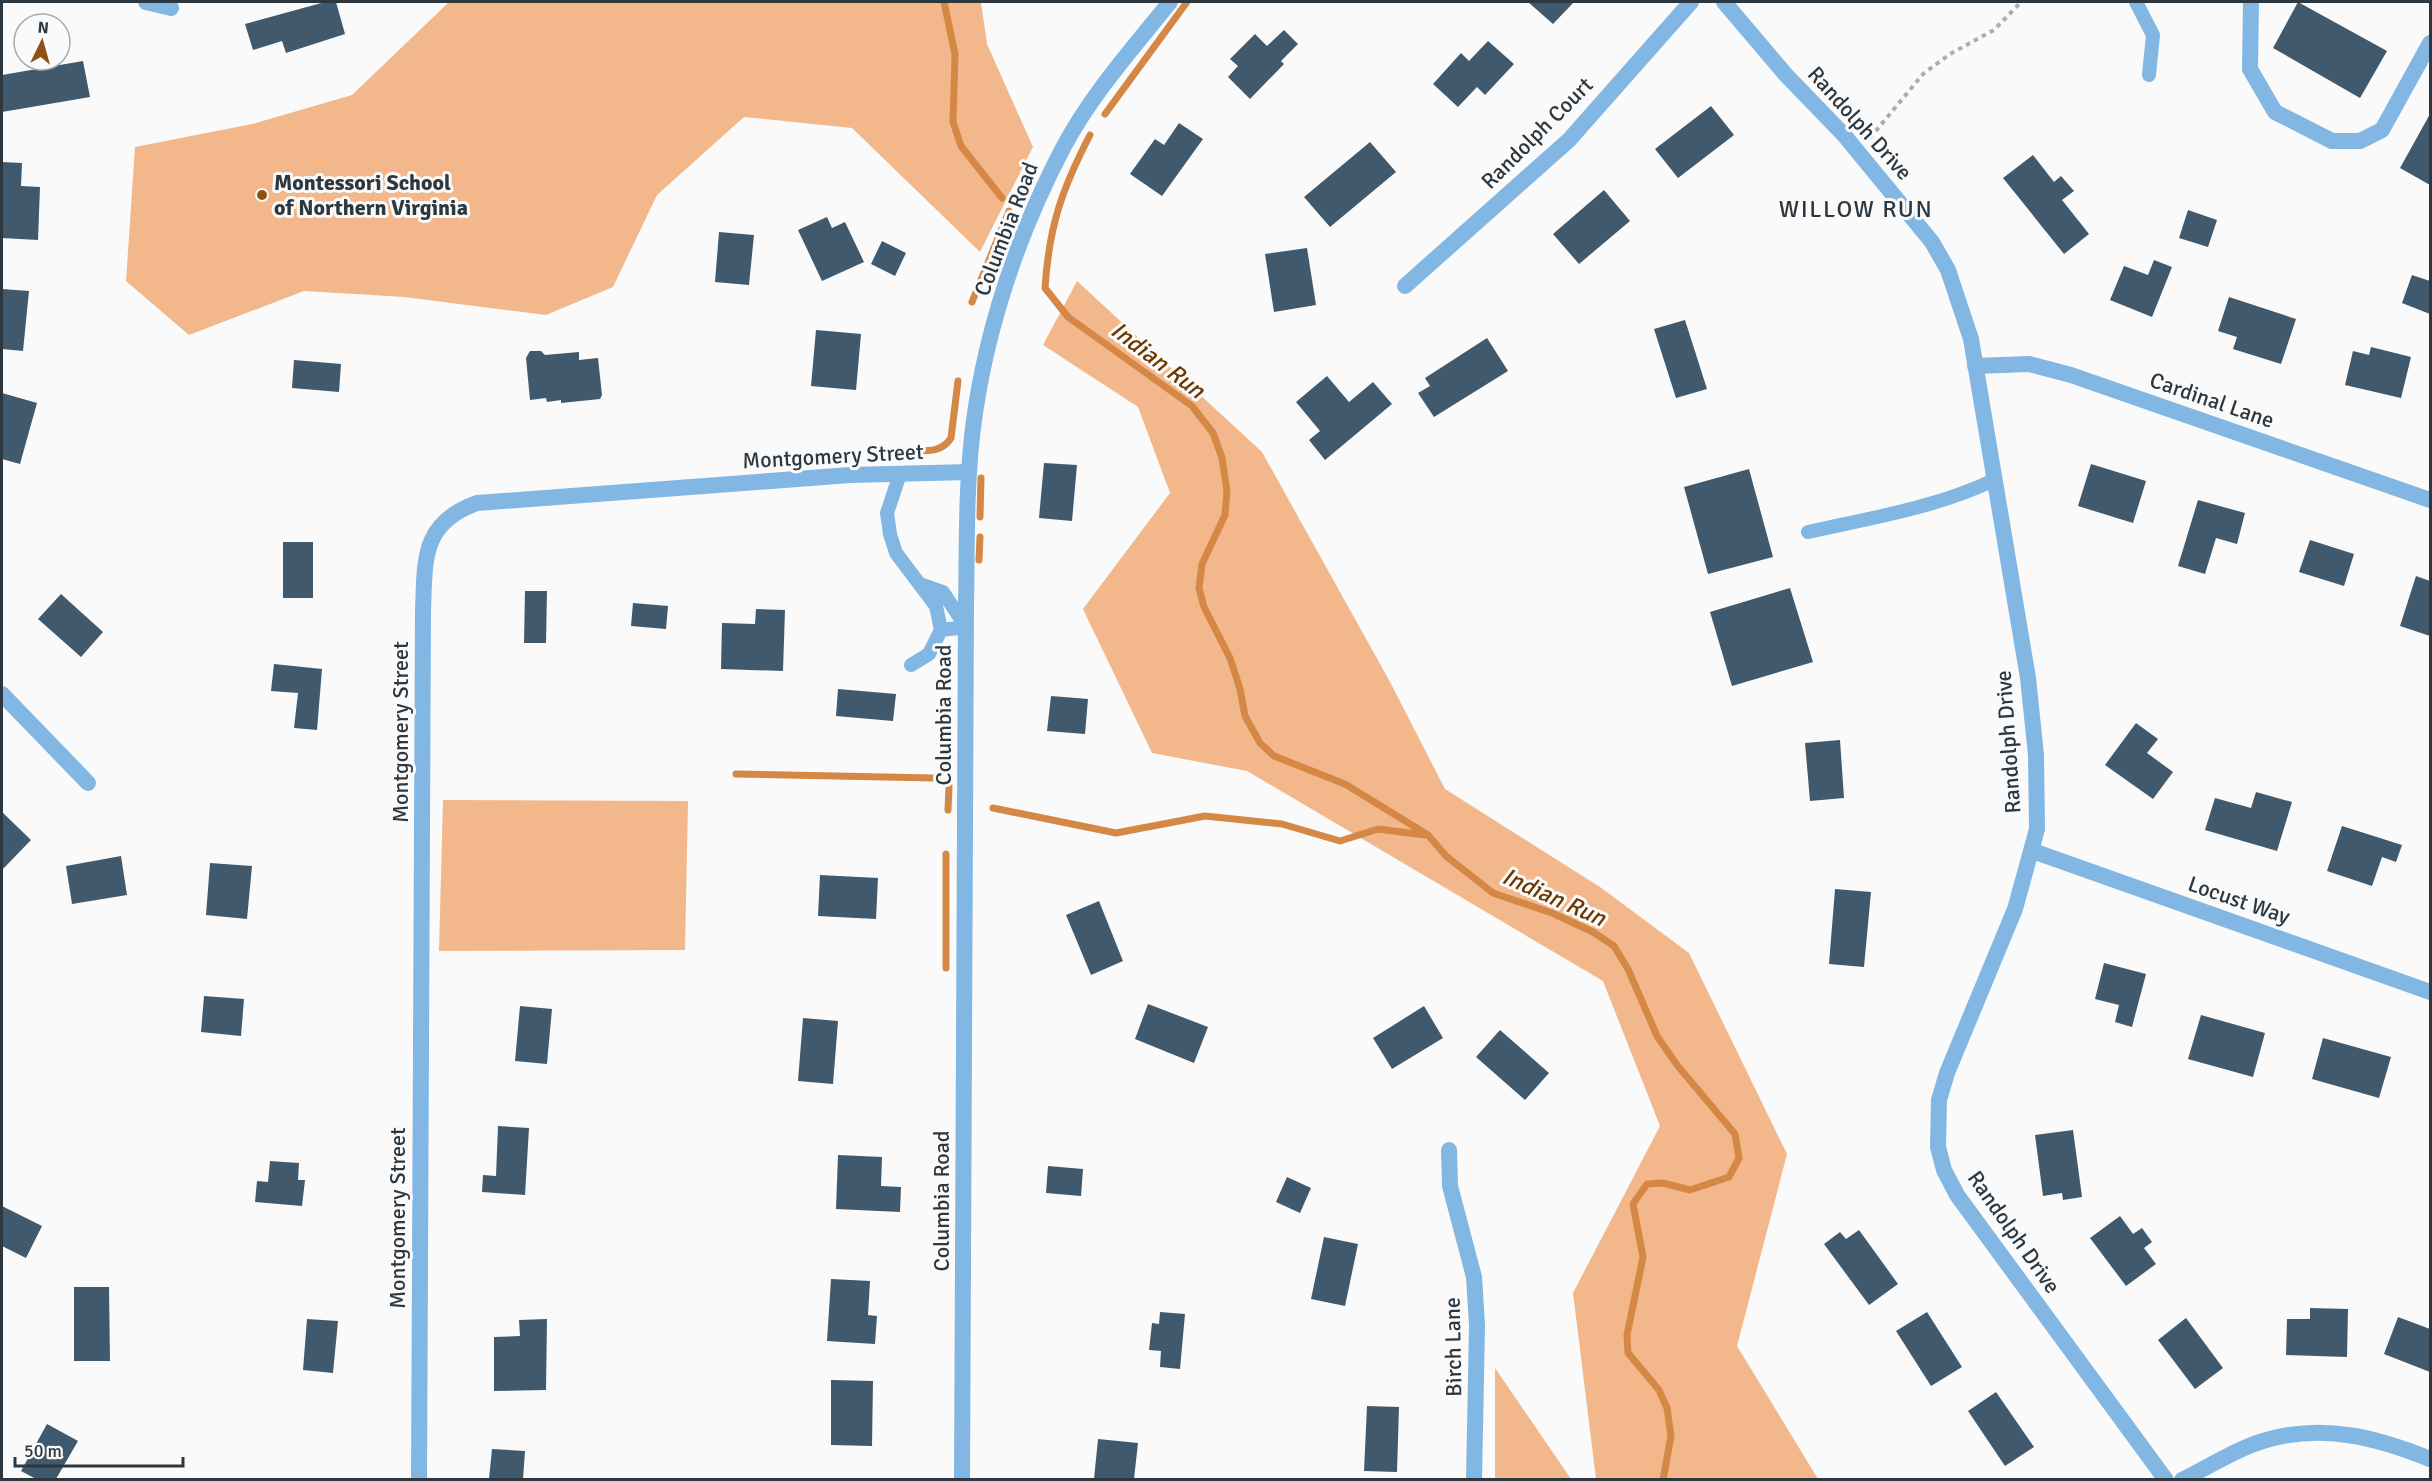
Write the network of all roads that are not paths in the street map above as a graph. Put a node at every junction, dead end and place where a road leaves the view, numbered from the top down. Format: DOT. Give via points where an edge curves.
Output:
graph roads {
  1 [pos="146,2"];
  2 [pos="1170,2"];
  3 [pos="1690,2"];
  4 [pos="1724,2"];
  5 [pos="2136,2"];
  6 [pos="2251,2"];
  7 [pos="171,8"];
  8 [pos="2430,43"];
  9 [pos="2149,75"];
  10 [pos="1405,286"];
  11 [pos="1975,366"];
  12 [pos="969,472"];
  13 [pos="900,474"];
  14 [pos="1994,480"];
  15 [pos="2430,500"];
  16 [pos="1808,532"];
  17 [pos="923,585"];
  18 [pos="966,627"];
  19 [pos="941,630"];
  20 [pos="911,665"];
  21 [pos="2,694"];
  22 [pos="88,783"];
  23 [pos="2033,851"];
  24 [pos="2430,992"];
  25 [pos="1449,1150"];
  26 [pos="2430,1459"];
  27 [pos="419,1479"];
  28 [pos="962,1479"];
  29 [pos="1474,1479"];
  30 [pos="2166,1479"];
  31 [pos="2182,1479"];
  1 -- 7 [label="street"];
  2 -- 12 [label="street, Columbia Road" via="1118,66 1064,146 1035,209 995,321 980,381"];
  3 -- 10 [label="street, Randolph Court" via="1569,140"];
  4 -- 11 [label="street, Randolph Drive" via="1859,153 1932,242 1948,270 1971,339"];
  5 -- 9 [label="lane" via="2153,35"];
  6 -- 8 [label="street" via="2250,69 2275,112 2332,141 2360,141 2382,130"];
  11 -- 14 [label="street, Randolph Drive"];
  11 -- 15 [label="street, Cardinal Lane" via="2029,364 2071,375"];
  12 -- 13 [label="street, Montgomery Street"];
  12 -- 18 [label="street, Columbia Road"];
  13 -- 17 [label="lane" via="887,513 890,534 896,553"];
  13 -- 27 [label="street, Montgomery Street" via="477,503 448,518 430,540 425,561 423,622"];
  14 -- 16 [label="lane" via="1963,495"];
  14 -- 23 [label="street, Randolph Drive" via="2028,678 2037,777"];
  17 -- 18 [label="lane" via="943,592"];
  17 -- 19 [label="lane" via="936,606"];
  18 -- 19 [label="lane"];
  18 -- 28 [label="street, Columbia Road"];
  19 -- 20 [label="lane" via="929,654"];
  21 -- 22 [label="street"];
  23 -- 24 [label="street, Locust Way"];
  23 -- 30 [label="street, Randolph Drive" via="2015,909 1947,1072 1939,1100 1938,1147 1944,1170 1971,1218"];
  25 -- 29 [label="street, Birch Lane" via="1450,1186 1470,1255 1477,1316"];
  26 -- 31 [label="street" via="2336,1431 2301,1432 2268,1439"];
}
